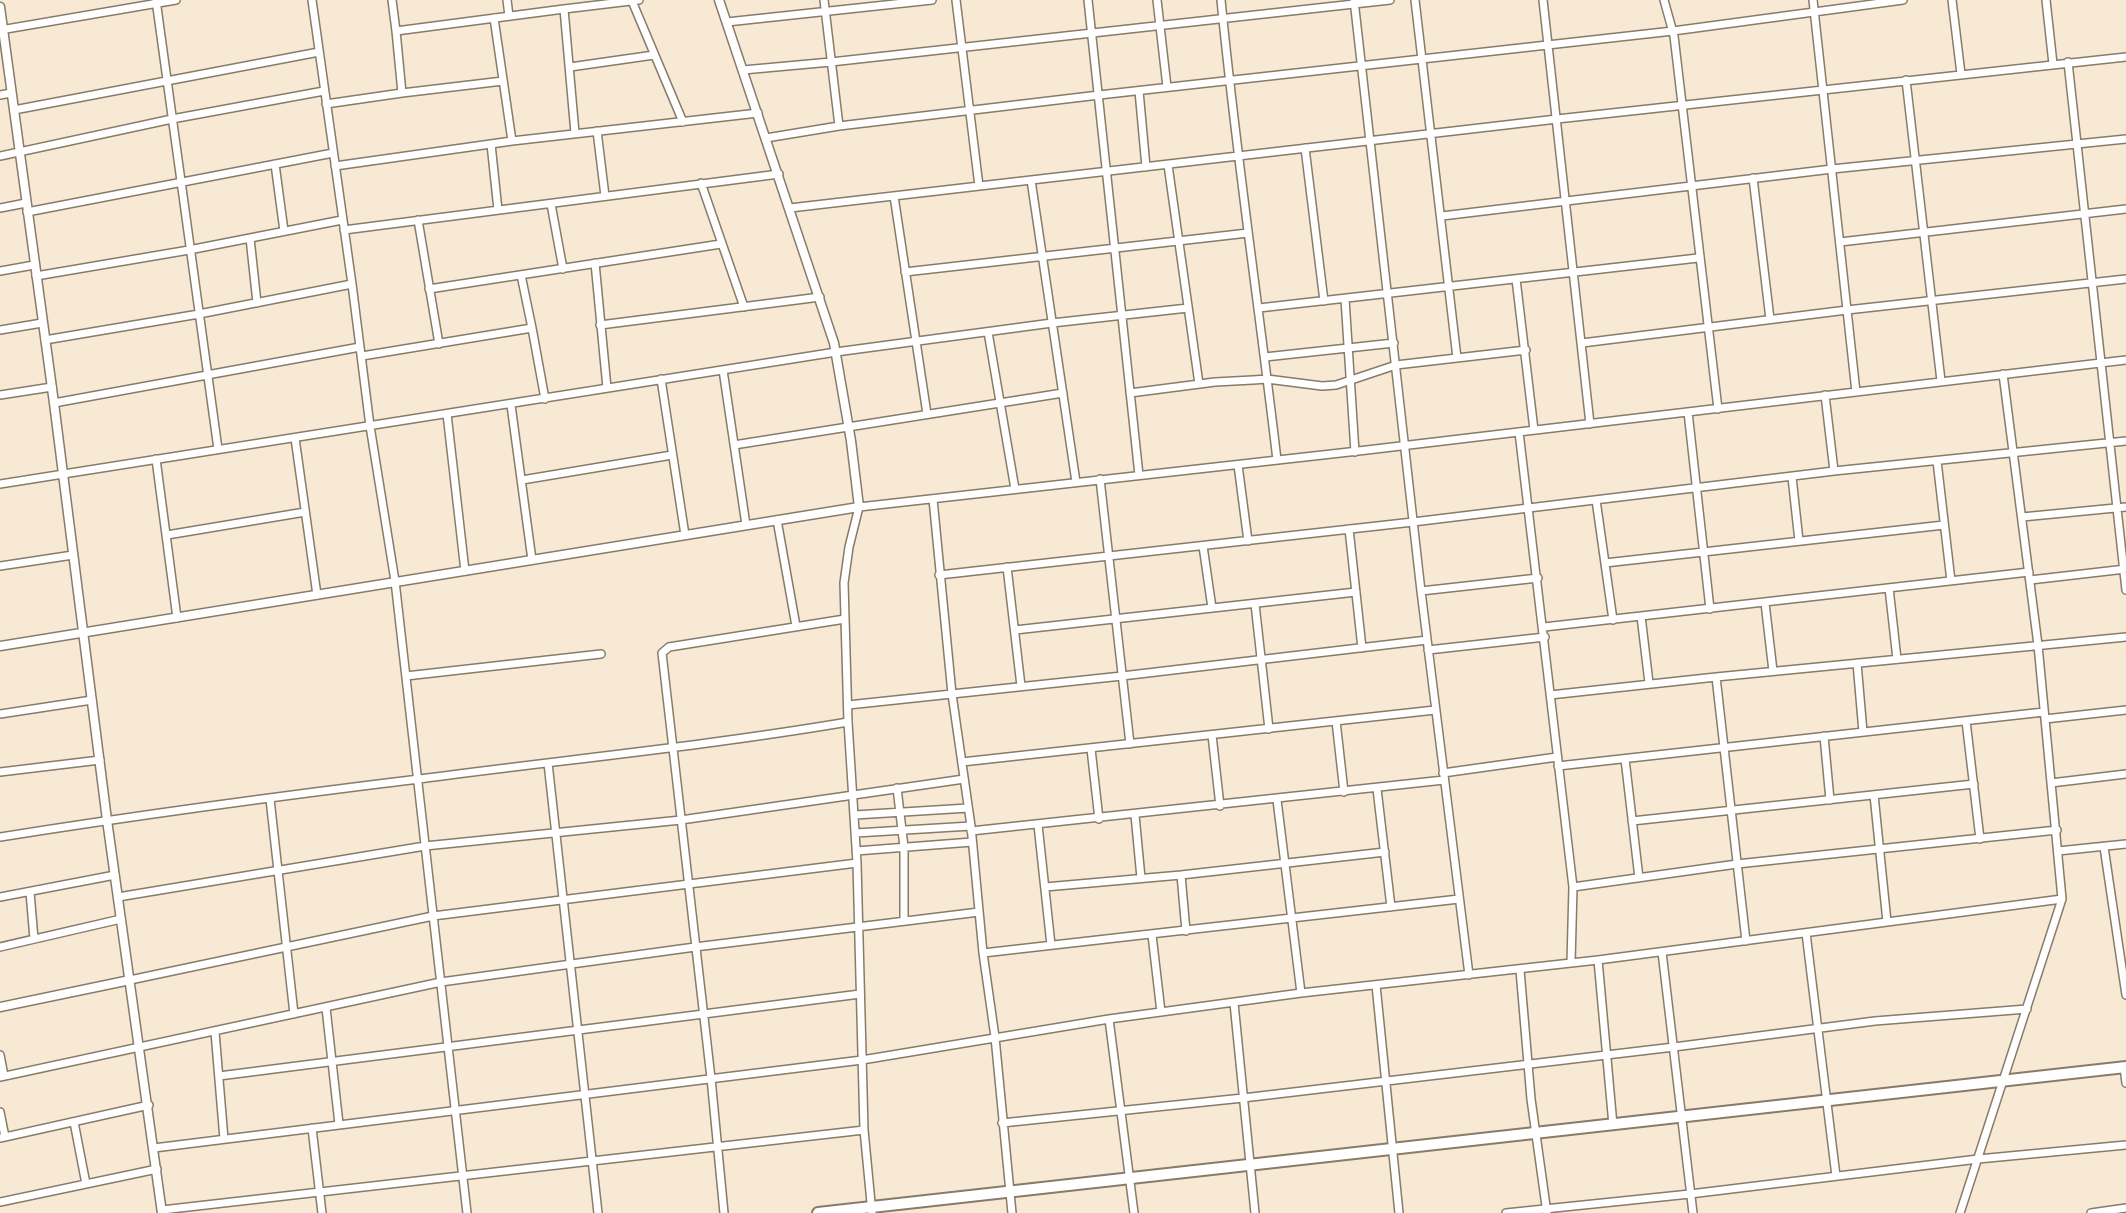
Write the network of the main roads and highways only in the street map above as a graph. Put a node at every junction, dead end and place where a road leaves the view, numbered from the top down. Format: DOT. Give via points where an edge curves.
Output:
graph roads {
  1 [pos="2125,1067"];
  2 [pos="872,1210"];
  3 [pos="818,1213"];
  1 -- 2 [label="main road"];
  2 -- 3 [label="main road"];
}
